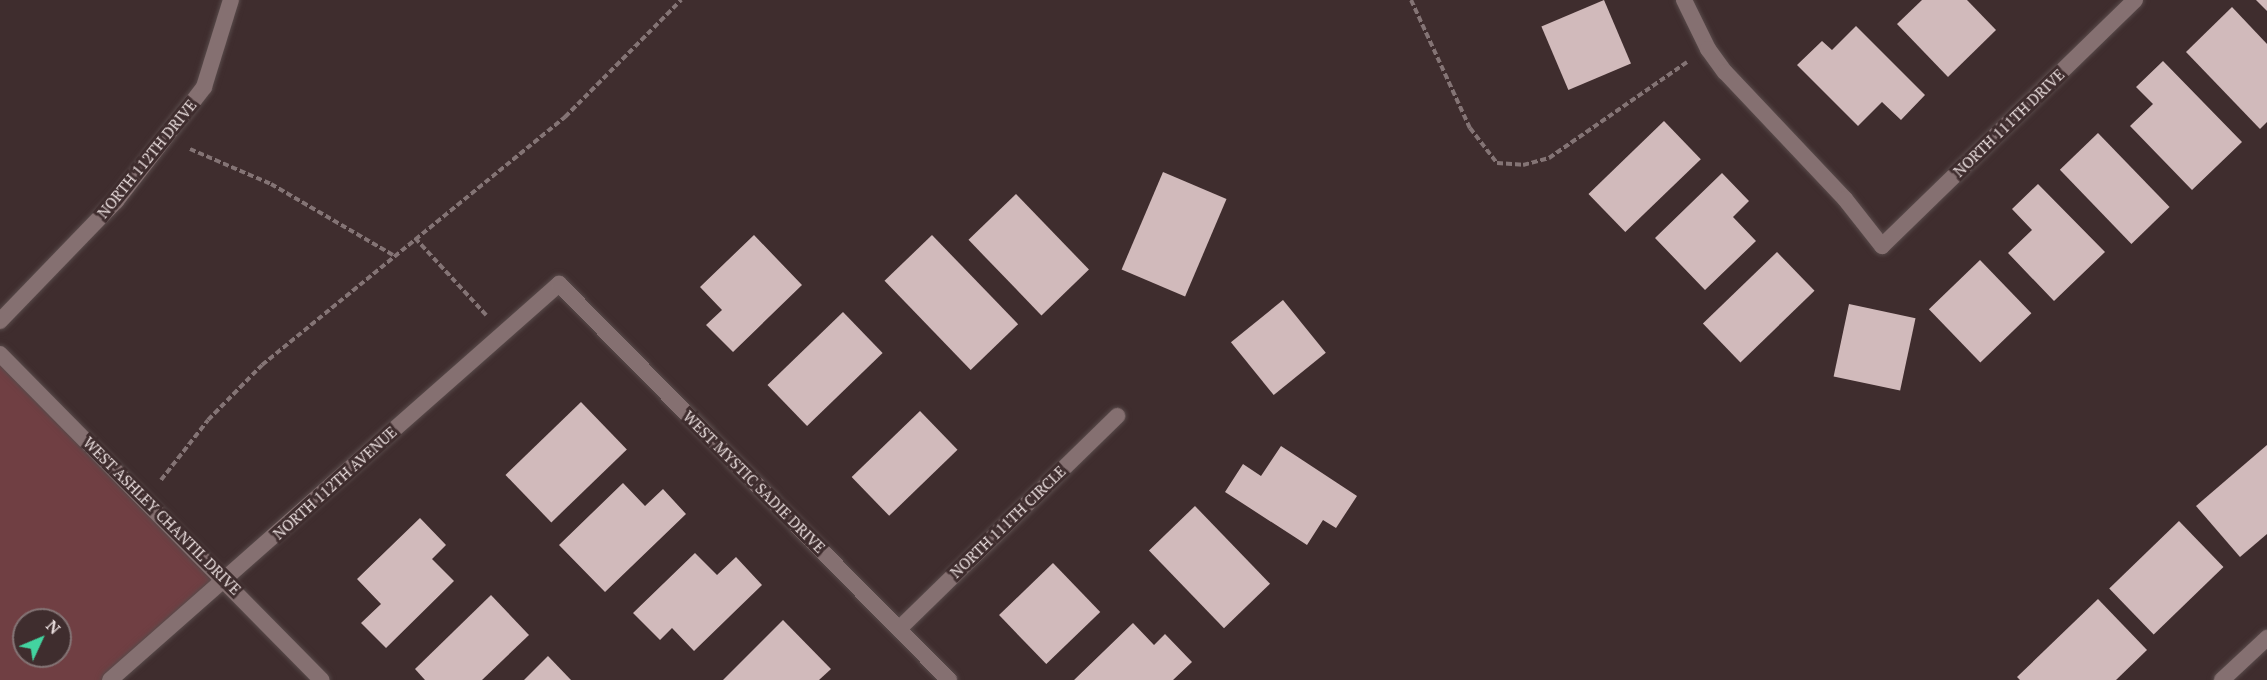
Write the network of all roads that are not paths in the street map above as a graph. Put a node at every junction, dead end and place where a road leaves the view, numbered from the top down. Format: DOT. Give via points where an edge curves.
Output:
graph roads {
  1 [pos="231,0"];
  2 [pos="1684,0"];
  3 [pos="2135,0"];
  4 [pos="560,284"];
  5 [pos="0,321"];
  6 [pos="0,354"];
  7 [pos="1117,416"];
  8 [pos="226,580"];
  9 [pos="899,629"];
  10 [pos="2267,638"];
  11 [pos="110,680"];
  12 [pos="322,680"];
  13 [pos="949,680"];
  14 [pos="2223,680"];
  1 -- 5 [label="street, NORTH 112TH DRIVE" via="204,87 116,201"];
  2 -- 3 [label="street, NORTH 111TH DRIVE" via="1708,49 1744,96 1845,199 1882,246"];
  4 -- 8 [label="street, NORTH 112TH AVENUE"];
  4 -- 9 [label="street, WEST MYSTIC SADIE DRIVE"];
  6 -- 8 [label="street, WEST ASHLEY CHANTIL DRIVE"];
  7 -- 9 [label="street, NORTH 111TH CIRCLE"];
  8 -- 11 [label="street, NORTH 112TH AVENUE"];
  8 -- 12 [label="street, WEST ASHLEY CHANTIL DRIVE"];
  9 -- 13 [label="street, WEST MYSTIC SADIE DRIVE"];
  10 -- 14 [label="street"];
}
